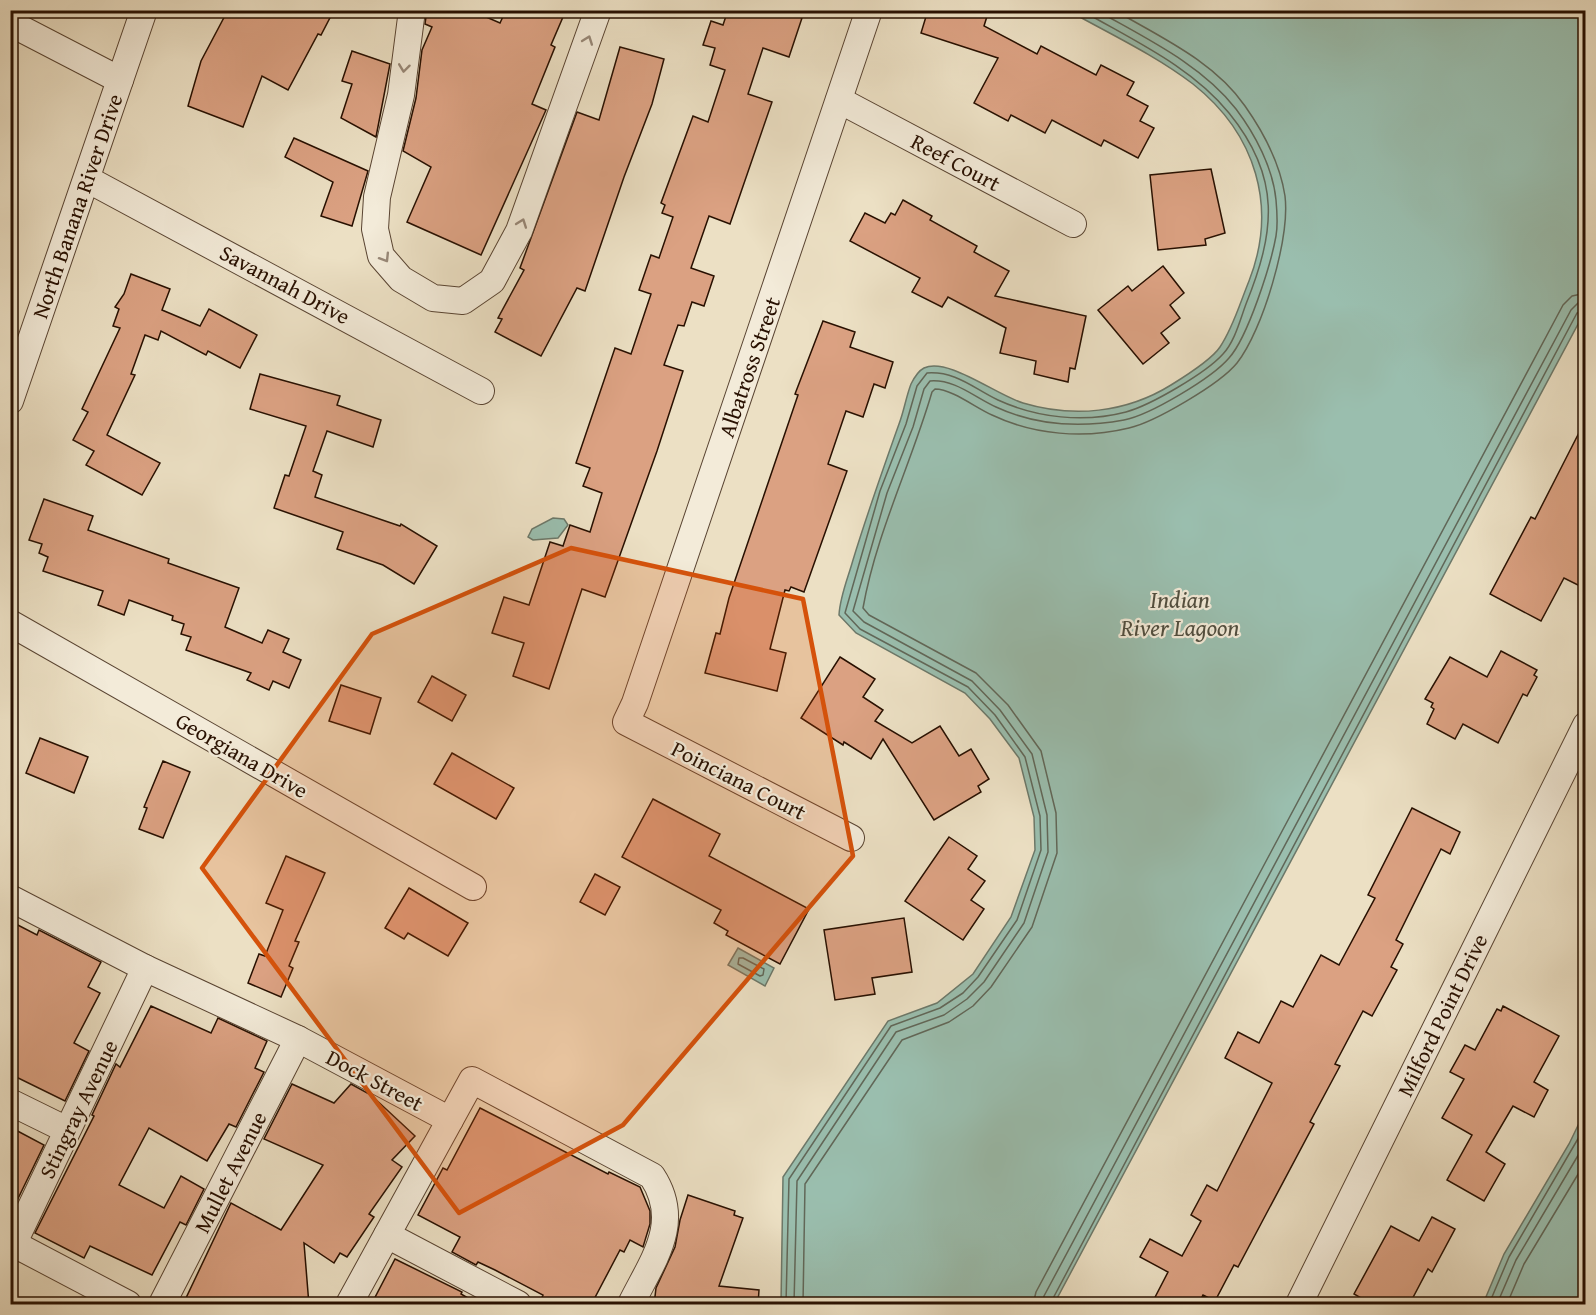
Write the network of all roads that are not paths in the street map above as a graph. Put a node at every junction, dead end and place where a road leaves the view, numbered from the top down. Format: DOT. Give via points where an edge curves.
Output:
graph roads {
  1 [pos="144,10"];
  2 [pos="412,10"];
  3 [pos="598,10"];
  4 [pos="869,10"];
  5 [pos="10,23"];
  6 [pos="120,80"];
  7 [pos="839,100"];
  8 [pos="87,178"];
  9 [pos="1073,224"];
  10 [pos="481,391"];
  11 [pos="10,401"];
  12 [pos="10,623"];
  13 [pos="626,722"];
  14 [pos="1586,725"];
  15 [pos="851,838"];
  16 [pos="473,887"];
  17 [pos="10,898"];
  18 [pos="145,968"];
  19 [pos="298,1040"];
  20 [pos="10,1102"];
  21 [pos="450,1120"];
  22 [pos="67,1130"];
  23 [pos="387,1235"];
  24 [pos="12,1248"];
  25 [pos="128,1305"];
  26 [pos="162,1305"];
  27 [pos="349,1305"];
  28 [pos="518,1305"];
  29 [pos="631,1305"];
  30 [pos="1299,1305"];
  1 -- 6 [label="street, North Banana River Drive"];
  2 -- 3 [label="street, one-way" via="400,95 377,197 375,229 381,256 400,279 433,298 463,301 492,281 519,231"];
  4 -- 7 [label="street, Albatross Street"];
  5 -- 6 [label="street"];
  6 -- 8 [label="street, North Banana River Drive"];
  7 -- 9 [label="street, Reef Court"];
  7 -- 13 [label="street, Albatross Street"];
  8 -- 10 [label="street, Savannah Drive"];
  8 -- 11 [label="street, North Banana River Drive"];
  12 -- 16 [label="street, Georgiana Drive"];
  13 -- 15 [label="street, Poinciana Court"];
  14 -- 30 [label="street, Milford Point Drive"];
  17 -- 18 [label="street, Dock Street"];
  18 -- 19 [label="street, Dock Street"];
  18 -- 22 [label="street, Stingray Avenue"];
  19 -- 21 [label="street, Dock Street"];
  19 -- 26 [label="street, Mullet Avenue"];
  20 -- 22 [label="street"];
  21 -- 23 [label="street"];
  21 -- 29 [label="street, Dock Street" via="472,1080 652,1176 667,1209 666,1227"];
  22 -- 24 [label="street, Stingray Avenue"];
  23 -- 27 [label="street"];
  23 -- 28 [label="street"];
  24 -- 25 [label="street"];
}
